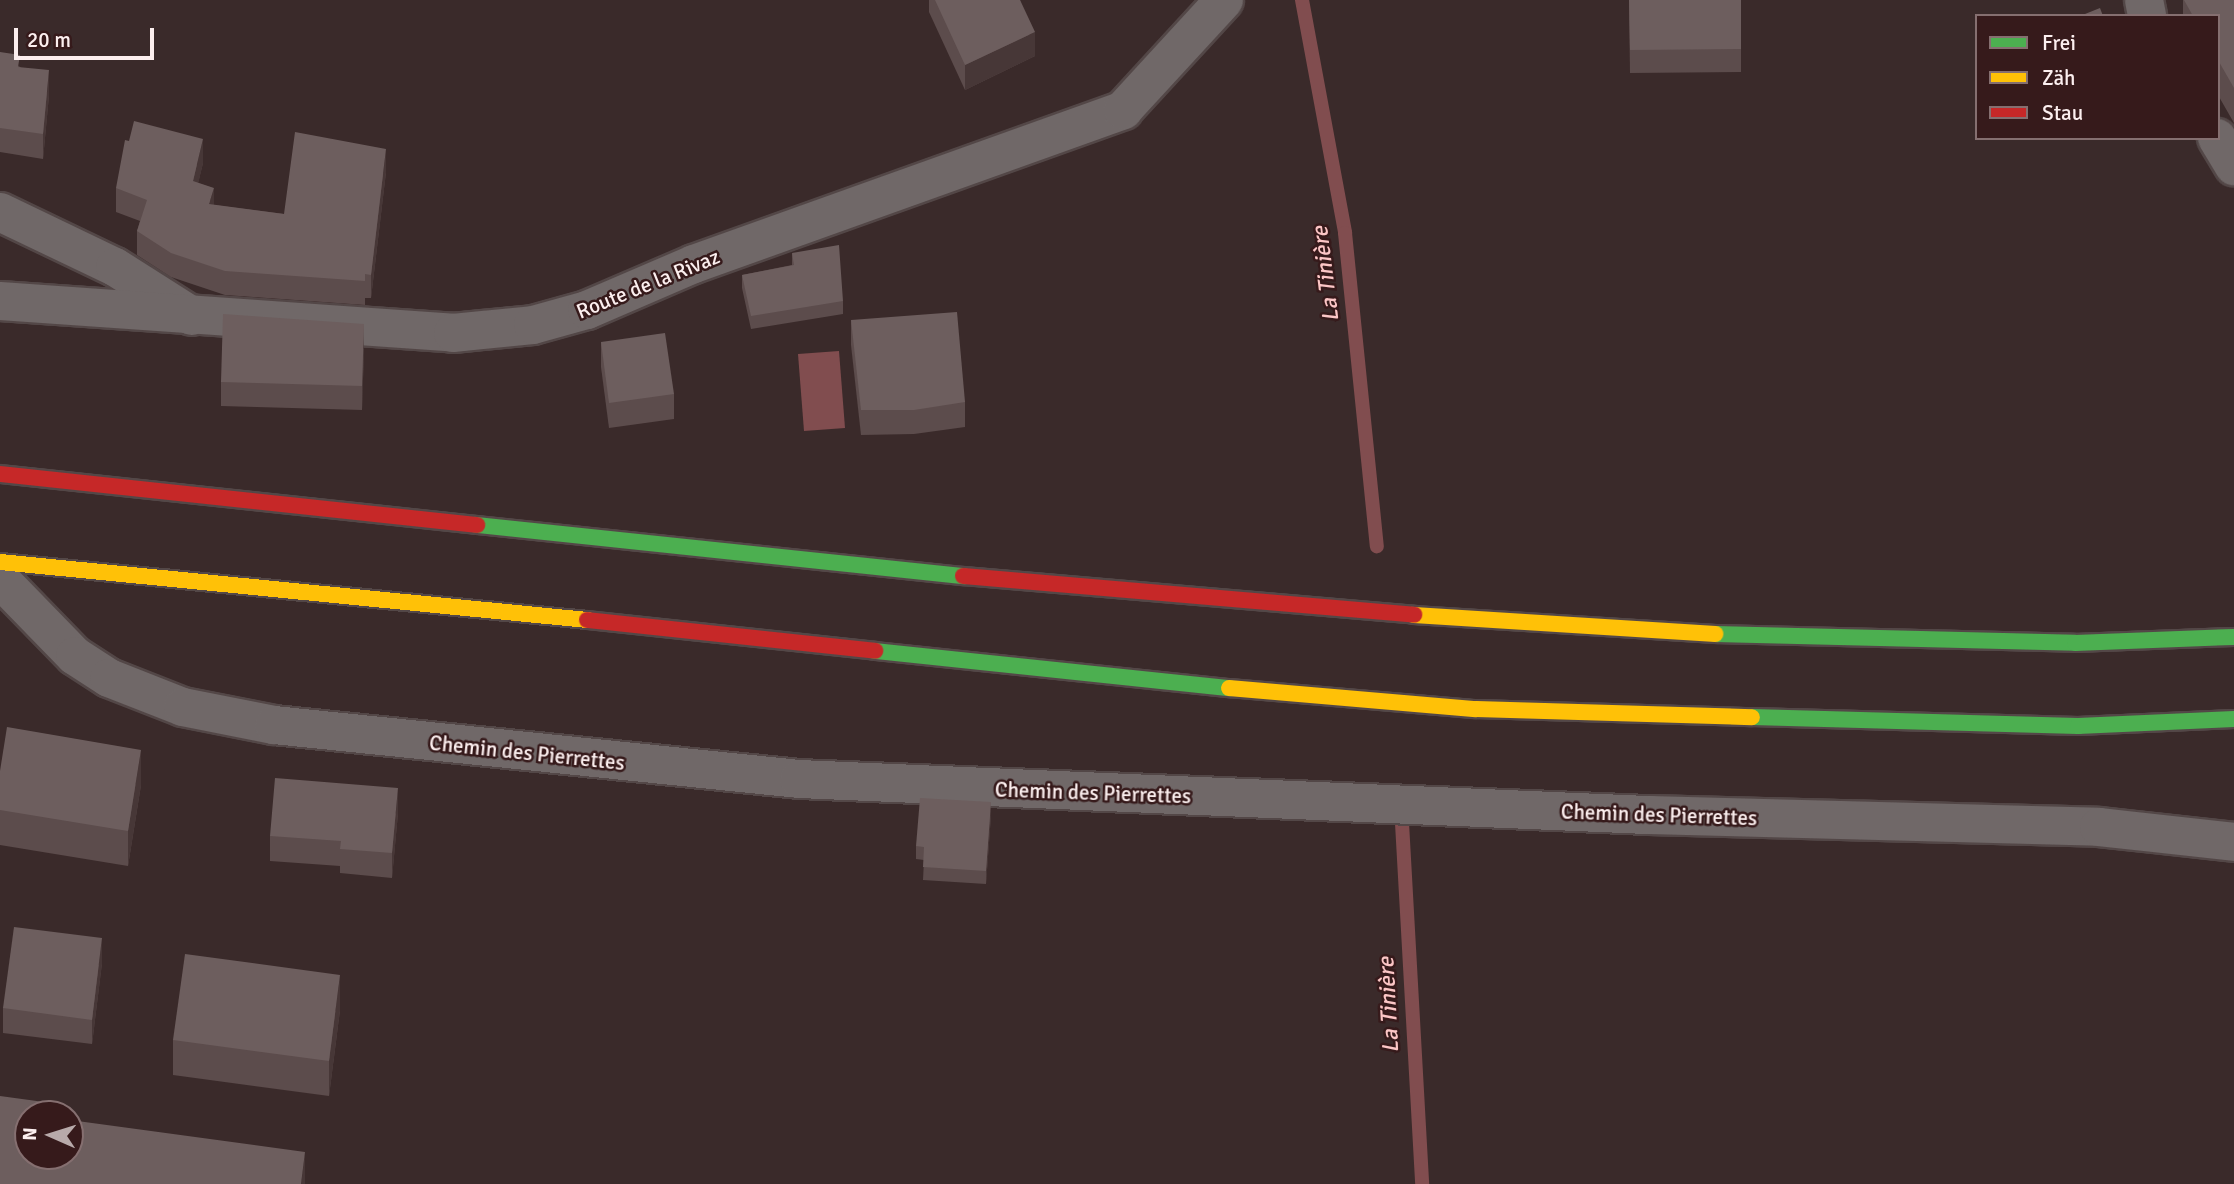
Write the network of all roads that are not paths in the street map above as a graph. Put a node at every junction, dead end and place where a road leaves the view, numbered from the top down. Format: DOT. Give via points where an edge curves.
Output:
graph roads {
  1 [pos="1224,0"];
  2 [pos="2218,140"];
  3 [pos="2234,166"];
  4 [pos="0,212"];
  5 [pos="0,301"];
  6 [pos="193,317"];
  7 [pos="0,474"];
  8 [pos="0,562"];
  9 [pos="0,579"];
  10 [pos="2234,637"];
  11 [pos="2234,719"];
  12 [pos="2234,842"];
  1 -- 6 [label="street, Route de la Rivaz" via="1123,110 694,264 587,310 533,325 474,333"];
  2 -- 3 [label="street"];
  4 -- 6 [label="street" via="115,267"];
  5 -- 6 [label="street, Route de la Rivaz"];
  7 -- 10 [label="highway" via="961,576 1465,620 1665,633 1926,640 2075,643"];
  8 -- 11 [label="highway" via="979,664 1476,709 2078,726"];
  9 -- 12 [label="street, Chemin des Pierrettes" via="75,656 109,678 183,707 274,725 799,779 1676,816 2099,827"];
}
